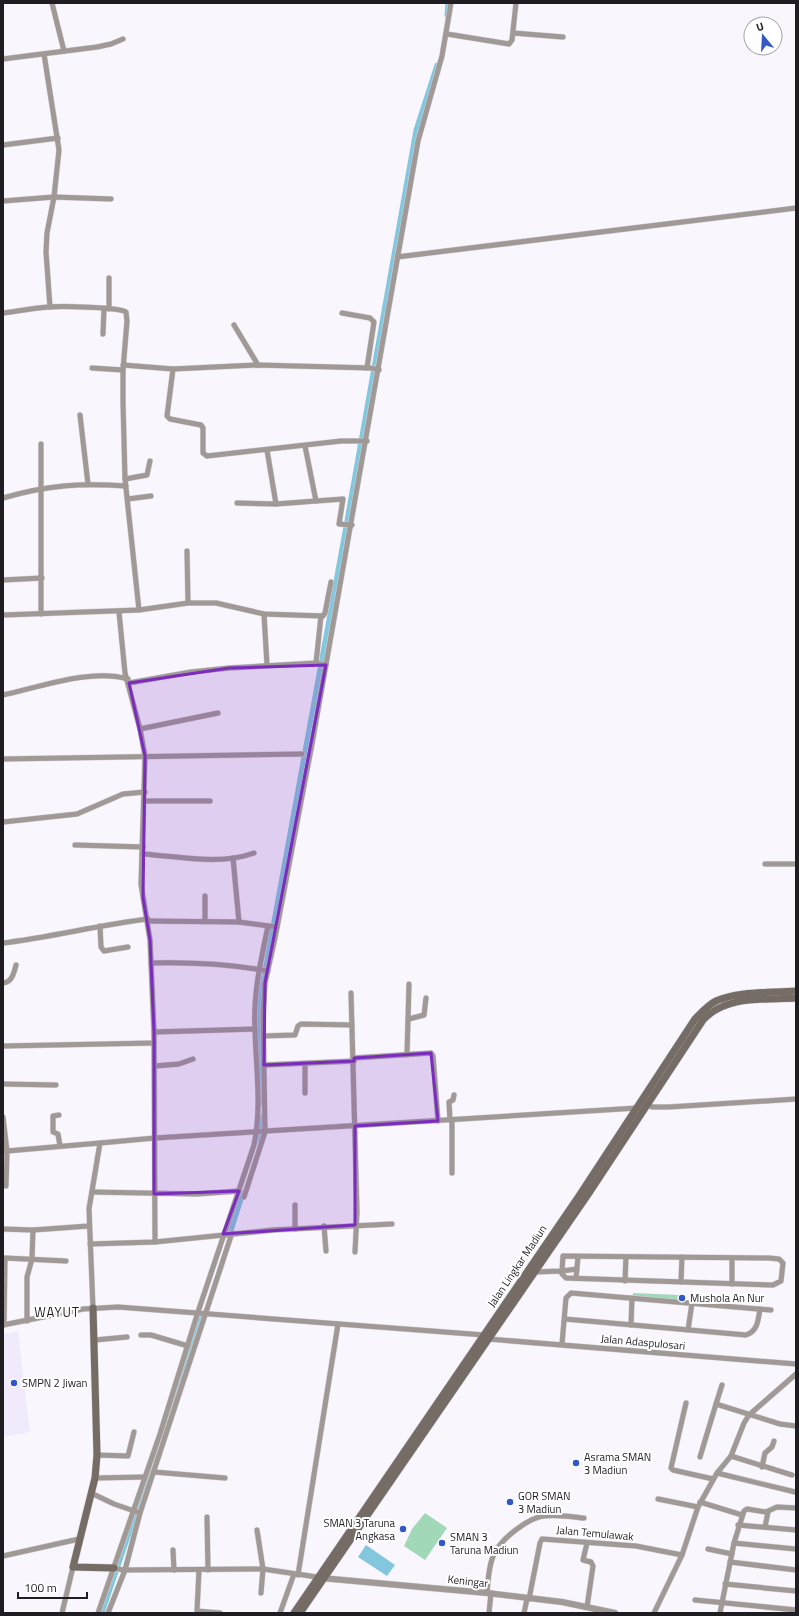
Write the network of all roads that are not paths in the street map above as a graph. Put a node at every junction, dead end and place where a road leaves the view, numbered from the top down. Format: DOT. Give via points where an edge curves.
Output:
graph roads {
  1 [pos="52,3"];
  2 [pos="451,3"];
  3 [pos="516,3"];
  4 [pos="513,33"];
  5 [pos="447,34"];
  6 [pos="563,37"];
  7 [pos="123,39"];
  8 [pos="64,51"];
  9 [pos="44,54"];
  10 [pos="3,58"];
  11 [pos="58,138"];
  12 [pos="3,145"];
  13 [pos="54,197"];
  14 [pos="111,199"];
  15 [pos="3,201"];
  16 [pos="796,208"];
  17 [pos="397,258"];
  18 [pos="109,278"];
  19 [pos="50,307"];
  20 [pos="107,309"];
  21 [pos="3,313"];
  22 [pos="342,314"];
  23 [pos="234,325"];
  24 [pos="103,334"];
  25 [pos="258,365"];
  26 [pos="92,368"];
  27 [pos="123,368"];
  28 [pos="374,368"];
  29 [pos="173,369"];
  30 [pos="80,414"];
  31 [pos="365,440"];
  32 [pos="40,444"];
  33 [pos="305,446"];
  34 [pos="267,450"];
  35 [pos="150,461"];
  36 [pos="125,479"];
  37 [pos="88,484"];
  38 [pos="126,486"];
  39 [pos="41,488"];
  40 [pos="151,496"];
  41 [pos="3,498"];
  42 [pos="128,499"];
  43 [pos="316,502"];
  44 [pos="237,503"];
  45 [pos="276,504"];
  46 [pos="350,524"];
  47 [pos="187,550"];
  48 [pos="42,578"];
  49 [pos="3,580"];
  50 [pos="331,582"];
  51 [pos="188,603"];
  52 [pos="139,610"];
  53 [pos="119,612"];
  54 [pos="41,614"];
  55 [pos="264,614"];
  56 [pos="3,615"];
  57 [pos="321,616"];
  58 [pos="317,663"];
  59 [pos="326,664"];
  60 [pos="267,665"];
  61 [pos="125,673"];
  62 [pos="118,676"];
  63 [pos="128,681"];
  64 [pos="3,695"];
  65 [pos="218,713"];
  66 [pos="140,729"];
  67 [pos="302,754"];
  68 [pos="145,756"];
  69 [pos="3,759"];
  70 [pos="144,792"];
  71 [pos="144,800"];
  72 [pos="210,801"];
  73 [pos="3,822"];
  74 [pos="75,845"];
  75 [pos="143,847"];
  76 [pos="254,853"];
  77 [pos="142,854"];
  78 [pos="233,858"];
  79 [pos="765,864"];
  80 [pos="796,864"];
  81 [pos="205,896"];
  82 [pos="148,920"];
  83 [pos="206,920"];
  84 [pos="239,922"];
  85 [pos="100,926"];
  86 [pos="273,927"];
  87 [pos="3,943"];
  88 [pos="128,947"];
  89 [pos="151,963"];
  90 [pos="16,965"];
  91 [pos="264,970"];
  92 [pos="3,983"];
  93 [pos="409,984"];
  94 [pos="796,992"];
  95 [pos="351,994"];
  96 [pos="426,998"];
  97 [pos="796,998"];
  98 [pos="409,1019"];
  99 [pos="352,1025"];
  100 [pos="255,1029"];
  101 [pos="154,1032"];
  102 [pos="263,1036"];
  103 [pos="154,1043"];
  104 [pos="3,1046"];
  105 [pos="407,1055"];
  106 [pos="192,1059"];
  107 [pos="354,1060"];
  108 [pos="304,1064"];
  109 [pos="264,1065"];
  110 [pos="155,1066"];
  111 [pos="3,1084"];
  112 [pos="56,1085"];
  113 [pos="305,1093"];
  114 [pos="454,1095"];
  115 [pos="796,1099"];
  116 [pos="647,1104"];
  117 [pos="637,1108"];
  118 [pos="59,1115"];
  119 [pos="3,1117"];
  120 [pos="451,1120"];
  121 [pos="438,1121"];
  122 [pos="355,1126"];
  123 [pos="261,1132"];
  124 [pos="155,1138"];
  125 [pos="100,1143"];
  126 [pos="60,1146"];
  127 [pos="5,1151"];
  128 [pos="452,1173"];
  129 [pos="596,1176"];
  130 [pos="6,1186"];
  131 [pos="239,1191"];
  132 [pos="92,1192"];
  133 [pos="154,1194"];
  134 [pos="244,1197"];
  135 [pos="295,1205"];
  136 [pos="392,1224"];
  137 [pos="355,1225"];
  138 [pos="89,1226"];
  139 [pos="324,1226"];
  140 [pos="295,1229"];
  141 [pos="3,1230"];
  142 [pos="33,1230"];
  143 [pos="232,1233"];
  144 [pos="224,1234"];
  145 [pos="155,1242"];
  146 [pos="90,1244"];
  147 [pos="326,1251"];
  148 [pos="355,1252"];
  149 [pos="578,1257"];
  150 [pos="626,1257"];
  151 [pos="682,1257"];
  152 [pos="732,1258"];
  153 [pos="32,1259"];
  154 [pos="66,1261"];
  155 [pos="577,1269"];
  156 [pos="562,1271"];
  157 [pos="534,1272"];
  158 [pos="576,1278"];
  159 [pos="625,1280"];
  160 [pos="681,1282"];
  161 [pos="732,1284"];
  162 [pos="632,1298"];
  163 [pos="692,1303"];
  164 [pos="93,1308"];
  165 [pos="760,1309"];
  166 [pos="771,1310"];
  167 [pos="198,1312"];
  168 [pos="206,1313"];
  169 [pos="564,1319"];
  170 [pos="27,1321"];
  171 [pos="338,1324"];
  172 [pos="3,1325"];
  173 [pos="631,1325"];
  174 [pos="688,1330"];
  175 [pos="140,1335"];
  176 [pos="127,1337"];
  177 [pos="486,1337"];
  178 [pos="95,1340"];
  179 [pos="562,1344"];
  180 [pos="188,1346"];
  181 [pos="796,1364"];
  182 [pos="796,1374"];
  183 [pos="722,1385"];
  184 [pos="686,1403"];
  185 [pos="716,1404"];
  186 [pos="749,1415"];
  187 [pos="796,1426"];
  188 [pos="134,1432"];
  189 [pos="774,1441"];
  190 [pos="97,1455"];
  191 [pos="731,1456"];
  192 [pos="700,1457"];
  193 [pos="762,1467"];
  194 [pos="154,1472"];
  195 [pos="717,1472"];
  196 [pos="792,1476"];
  197 [pos="145,1477"];
  198 [pos="95,1478"];
  199 [pos="225,1478"];
  200 [pos="713,1479"];
  201 [pos="795,1492"];
  202 [pos="91,1493"];
  203 [pos="658,1499"];
  204 [pos="699,1504"];
  205 [pos="796,1508"];
  206 [pos="136,1512"];
  207 [pos="768,1512"];
  208 [pos="742,1515"];
  209 [pos="207,1517"];
  210 [pos="584,1518"];
  211 [pos="738,1525"];
  212 [pos="765,1527"];
  213 [pos="257,1530"];
  214 [pos="796,1530"];
  215 [pos="79,1539"];
  216 [pos="587,1543"];
  217 [pos="734,1543"];
  218 [pos="708,1549"];
  219 [pos="173,1550"];
  220 [pos="796,1550"];
  221 [pos="732,1554"];
  222 [pos="682,1555"];
  223 [pos="3,1556"];
  224 [pos="730,1562"];
  225 [pos="73,1567"];
  226 [pos="114,1568"];
  227 [pos="263,1569"];
  228 [pos="124,1570"];
  229 [pos="174,1570"];
  230 [pos="199,1570"];
  231 [pos="208,1570"];
  232 [pos="796,1570"];
  233 [pos="296,1574"];
  234 [pos="321,1578"];
  235 [pos="725,1584"];
  236 [pos="796,1591"];
  237 [pos="261,1593"];
  238 [pos="489,1593"];
  239 [pos="528,1599"];
  240 [pos="695,1600"];
  241 [pos="721,1603"];
  242 [pos="587,1607"];
  243 [pos="796,1610"];
  244 [pos="62,1613"];
  245 [pos="98,1613"];
  246 [pos="108,1613"];
  247 [pos="220,1613"];
  248 [pos="280,1613"];
  249 [pos="294,1613"];
  250 [pos="300,1613"];
  251 [pos="489,1613"];
  252 [pos="524,1613"];
  253 [pos="615,1613"];
  254 [pos="654,1613"];
  255 [pos="720,1613"];
  1 -- 8 [label="street"];
  2 -- 5 [label="street"];
  3 -- 4 [label="street"];
  4 -- 5 [label="street" via="511,42 506,44"];
  4 -- 6 [label="street"];
  5 -- 17 [label="street" via="418,141"];
  7 -- 8 [label="street" via="111,44"];
  8 -- 9 [label="street"];
  9 -- 10 [label="street"];
  9 -- 11 [label="street"];
  11 -- 12 [label="street"];
  11 -- 13 [label="street" via="59,158"];
  13 -- 14 [label="street"];
  13 -- 15 [label="street"];
  13 -- 19 [label="street" via="46,252"];
  16 -- 17 [label="street"];
  17 -- 28 [label="street"];
  18 -- 20 [label="street"];
  19 -- 20 [label="street"];
  19 -- 21 [label="street"];
  20 -- 24 [label="street"];
  20 -- 27 [label="street" via="122,310 127,314"];
  22 -- 28 [label="street" via="370,318 374,322"];
  23 -- 25 [label="street"];
  25 -- 28 [label="street"];
  25 -- 29 [label="street"];
  26 -- 27 [label="street"];
  27 -- 29 [label="street"];
  27 -- 36 [label="street"];
  28 -- 31 [label="street"];
  29 -- 34 [label="street" via="167,416 170,419 201,425 205,455"];
  30 -- 37 [label="street"];
  31 -- 33 [label="street"];
  31 -- 46 [label="street"];
  32 -- 39 [label="street"];
  33 -- 34 [label="street"];
  33 -- 43 [label="street"];
  34 -- 45 [label="street"];
  35 -- 36 [label="street" via="148,475"];
  36 -- 38 [label="street"];
  37 -- 38 [label="street"];
  37 -- 39 [label="street"];
  38 -- 42 [label="street"];
  39 -- 41 [label="street"];
  39 -- 48 [label="street"];
  40 -- 42 [label="street"];
  42 -- 52 [label="street"];
  43 -- 45 [label="street"];
  43 -- 46 [label="street" via="343,500 340,524"];
  44 -- 45 [label="street"];
  46 -- 59 [label="street"];
  47 -- 51 [label="street"];
  48 -- 49 [label="street"];
  48 -- 54 [label="street"];
  50 -- 57 [label="street" via="326,613"];
  51 -- 52 [label="street"];
  51 -- 55 [label="street" via="216,603"];
  52 -- 53 [label="street"];
  53 -- 54 [label="street"];
  53 -- 61 [label="street"];
  54 -- 56 [label="street"];
  55 -- 57 [label="street"];
  55 -- 60 [label="street"];
  57 -- 58 [label="street"];
  58 -- 59 [label="street"];
  58 -- 60 [label="street"];
  59 -- 86 [label="street"];
  60 -- 63 [label="street"];
  61 -- 62 [label="street"];
  61 -- 63 [label="street"];
  62 -- 63 [label="street"];
  62 -- 64 [label="street" via="70,679"];
  63 -- 66 [label="street"];
  65 -- 66 [label="street"];
  66 -- 68 [label="street"];
  67 -- 68 [label="street"];
  68 -- 69 [label="street"];
  68 -- 70 [label="street"];
  70 -- 71 [label="street"];
  70 -- 73 [label="street" via="123,794 77,814"];
  71 -- 72 [label="street"];
  71 -- 75 [label="street"];
  74 -- 75 [label="street"];
  75 -- 77 [label="street"];
  76 -- 78 [label="street"];
  77 -- 78 [label="street" via="190,859"];
  77 -- 82 [label="street" via="141,884"];
  78 -- 84 [label="street"];
  79 -- 80 [label="street"];
  81 -- 83 [label="street"];
  82 -- 83 [label="street"];
  82 -- 85 [label="street"];
  82 -- 89 [label="street"];
  83 -- 84 [label="street"];
  84 -- 86 [label="street"];
  85 -- 87 [label="street" via="38,939"];
  85 -- 88 [label="street" via="101,947 104,951"];
  86 -- 91 [label="street"];
  86 -- 91 [label="street"];
  89 -- 91 [label="street" via="191,962"];
  89 -- 101 [label="street"];
  90 -- 92 [label="street" via="8,982"];
  91 -- 100 [label="street" via="255,997"];
  91 -- 102 [label="street"];
  93 -- 98 [label="street"];
  94 -- 117 [label="main road, Jalan Lingkar Madiun" via="728,997 706,1007 695,1018"];
  95 -- 99 [label="street"];
  96 -- 98 [label="street" via="424,1015"];
  97 -- 116 [label="main road, Jalan Lingkar Madiun" via="740,1001 719,1006 711,1011"];
  98 -- 105 [label="street"];
  99 -- 102 [label="street" via="302,1024 298,1026 295,1035"];
  99 -- 107 [label="street"];
  100 -- 101 [label="street"];
  100 -- 123 [label="street"];
  101 -- 103 [label="street"];
  102 -- 109 [label="street"];
  103 -- 104 [label="street"];
  103 -- 110 [label="street"];
  105 -- 107 [label="street"];
  105 -- 121 [label="street" via="430,1052 432,1054"];
  106 -- 110 [label="street" via="179,1064"];
  107 -- 108 [label="street"];
  107 -- 122 [label="street"];
  108 -- 109 [label="street"];
  108 -- 113 [label="street"];
  109 -- 123 [label="street"];
  110 -- 124 [label="street"];
  111 -- 112 [label="street"];
  114 -- 120 [label="street" via="453,1100 449,1102"];
  115 -- 116 [label="street" via="669,1107 652,1107"];
  116 -- 129 [label="main road, Jalan Lingkar Madiun"];
  117 -- 120 [label="street"];
  117 -- 129 [label="main road, Jalan Lingkar Madiun"];
  118 -- 126 [label="street" via="53,1116 53,1132 58,1134"];
  119 -- 127 [label="street"];
  120 -- 121 [label="street"];
  120 -- 128 [label="street"];
  121 -- 122 [label="street"];
  122 -- 123 [label="street"];
  122 -- 137 [label="street"];
  123 -- 124 [label="street"];
  123 -- 131 [label="street"];
  123 -- 134 [label="street"];
  124 -- 125 [label="street"];
  124 -- 133 [label="street"];
  125 -- 126 [label="street"];
  125 -- 132 [label="street"];
  126 -- 127 [label="street"];
  127 -- 130 [label="street"];
  129 -- 157 [label="main road, Jalan Lingkar Madiun"];
  129 -- 177 [label="main road, Jalan Lingkar Madiun"];
  131 -- 133 [label="street"];
  131 -- 144 [label="street"];
  132 -- 133 [label="street"];
  132 -- 138 [label="street"];
  133 -- 145 [label="street"];
  135 -- 140 [label="street"];
  136 -- 137 [label="street"];
  137 -- 139 [label="street"];
  137 -- 148 [label="street"];
  138 -- 142 [label="street"];
  138 -- 146 [label="street"];
  139 -- 140 [label="street"];
  139 -- 147 [label="street"];
  140 -- 143 [label="street"];
  141 -- 142 [label="street"];
  142 -- 153 [label="street"];
  143 -- 144 [label="street"];
  143 -- 168 [label="street"];
  144 -- 145 [label="street"];
  144 -- 167 [label="street"];
  145 -- 146 [label="street"];
  146 -- 164 [label="street"];
  149 -- 150 [label="street"];
  149 -- 155 [label="street"];
  149 -- 156 [label="street" via="563,1256"];
  150 -- 151 [label="street"];
  150 -- 159 [label="street"];
  151 -- 152 [label="street"];
  151 -- 160 [label="street"];
  152 -- 161 [label="street"];
  152 -- 161 [label="street" via="779,1259 783,1263 780,1281 776,1284"];
  153 -- 154 [label="street"];
  153 -- 170 [label="street" via="27,1277"];
  153 -- 172 [label="street" via="8,1256 5,1259"];
  155 -- 156 [label="street"];
  155 -- 158 [label="street"];
  156 -- 157 [label="street"];
  156 -- 158 [label="street" via="566,1278"];
  157 -- 177 [label="main road, Jalan Lingkar Madiun"];
  158 -- 159 [label="street"];
  159 -- 160 [label="street"];
  160 -- 161 [label="street"];
  162 -- 163 [label="street"];
  162 -- 169 [label="street" via="571,1293 566,1298"];
  162 -- 173 [label="street"];
  163 -- 165 [label="street"];
  163 -- 174 [label="street"];
  164 -- 167 [label="street, Jalan Adaspulosari"];
  164 -- 170 [label="street, Jalan Adaspulosari"];
  164 -- 178 [label="main road"];
  165 -- 166 [label="street"];
  165 -- 174 [label="street" via="756,1327 749,1334"];
  167 -- 168 [label="street, Jalan Adaspulosari"];
  167 -- 180 [label="street"];
  168 -- 171 [label="street, Jalan Adaspulosari"];
  168 -- 194 [label="street"];
  169 -- 173 [label="street"];
  169 -- 179 [label="street"];
  170 -- 172 [label="street, Jalan Adaspulosari"];
  171 -- 177 [label="street, Jalan Adaspulosari"];
  171 -- 233 [label="street"];
  173 -- 174 [label="street"];
  175 -- 180 [label="street" via="151,1334"];
  176 -- 178 [label="street"];
  177 -- 179 [label="street, Jalan Adaspulosari"];
  177 -- 234 [label="main road, Jalan Lingkar Madiun"];
  178 -- 190 [label="main road"];
  179 -- 181 [label="street, Jalan Adaspulosari"];
  180 -- 197 [label="street"];
  182 -- 186 [label="street"];
  183 -- 185 [label="street"];
  184 -- 200 [label="street" via="671,1468"];
  185 -- 186 [label="street"];
  185 -- 192 [label="street"];
  186 -- 187 [label="street"];
  186 -- 191 [label="street"];
  188 -- 190 [label="street" via="128,1456"];
  189 -- 193 [label="street" via="765,1453"];
  190 -- 198 [label="main road"];
  191 -- 193 [label="street"];
  191 -- 195 [label="street"];
  193 -- 196 [label="street"];
  194 -- 199 [label="street"];
  194 -- 206 [label="street"];
  195 -- 200 [label="street"];
  195 -- 201 [label="street"];
  197 -- 198 [label="street"];
  197 -- 206 [label="street"];
  198 -- 202 [label="main road"];
  200 -- 204 [label="street"];
  202 -- 206 [label="street"];
  202 -- 215 [label="main road"];
  203 -- 204 [label="street"];
  204 -- 208 [label="street"];
  204 -- 222 [label="street"];
  205 -- 207 [label="street" via="777,1507"];
  206 -- 226 [label="street"];
  206 -- 228 [label="street"];
  207 -- 208 [label="street" via="747,1509"];
  207 -- 212 [label="street"];
  208 -- 211 [label="street"];
  209 -- 231 [label="street"];
  210 -- 238 [label="street" via="545,1516 523,1525 506,1537 500,1542 493,1556"];
  211 -- 212 [label="street"];
  211 -- 217 [label="street"];
  212 -- 214 [label="street"];
  213 -- 227 [label="street"];
  215 -- 223 [label="street"];
  215 -- 225 [label="main road"];
  216 -- 222 [label="street, Jalan Temulawak" via="636,1546"];
  216 -- 239 [label="street, Jalan Temulawak" via="542,1539"];
  216 -- 242 [label="street" via="583,1560 591,1562 593,1566"];
  217 -- 220 [label="street"];
  217 -- 221 [label="street"];
  218 -- 221 [label="street"];
  219 -- 229 [label="street"];
  221 -- 224 [label="street"];
  222 -- 254 [label="street"];
  224 -- 232 [label="street"];
  224 -- 235 [label="street"];
  225 -- 226 [label="main road"];
  225 -- 244 [label="street"];
  226 -- 228 [label="street"];
  226 -- 245 [label="street"];
  227 -- 231 [label="street"];
  227 -- 233 [label="street"];
  227 -- 237 [label="street"];
  228 -- 229 [label="street"];
  228 -- 246 [label="street"];
  229 -- 230 [label="street"];
  230 -- 231 [label="street"];
  230 -- 247 [label="street" via="197,1611"];
  233 -- 234 [label="street"];
  233 -- 248 [label="street"];
  234 -- 238 [label="street, Keningar"];
  234 -- 249 [label="main road, Jalan Lingkar Madiun"];
  234 -- 250 [label="main road, Jalan Lingkar Madiun"];
  235 -- 236 [label="street"];
  235 -- 241 [label="street"];
  238 -- 239 [label="street, Keningar"];
  238 -- 251 [label="street"];
  239 -- 242 [label="street, Keningar"];
  239 -- 252 [label="street"];
  240 -- 241 [label="street"];
  241 -- 243 [label="street"];
  241 -- 255 [label="street"];
  242 -- 253 [label="street, Keningar"];
}
